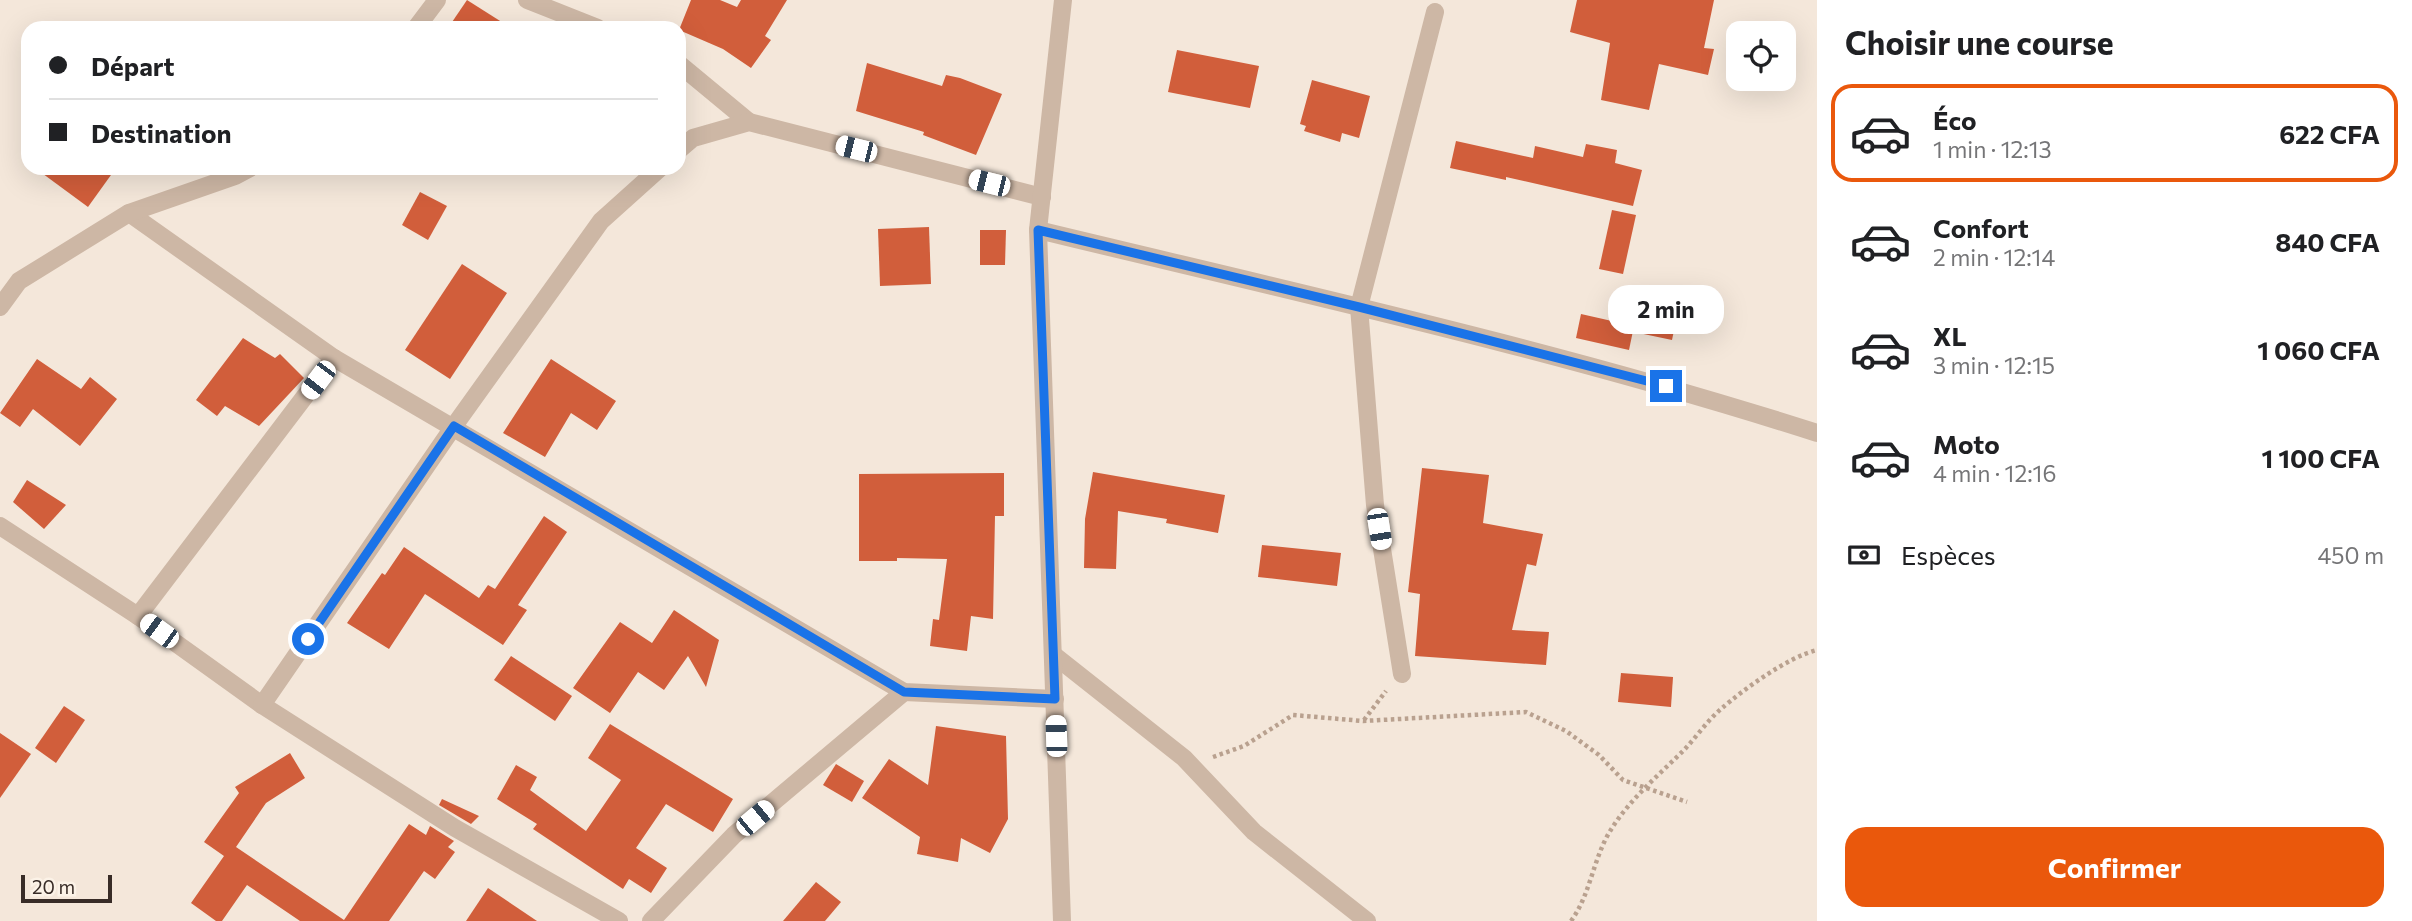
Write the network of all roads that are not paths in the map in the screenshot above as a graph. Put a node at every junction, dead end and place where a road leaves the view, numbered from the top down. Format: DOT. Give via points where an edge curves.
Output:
graph roads {
  1 [pos="437,0"];
  2 [pos="527,0"];
  3 [pos="1063,0"];
  4 [pos="1435,12"];
  5 [pos="421,21"];
  6 [pos="580,21"];
  7 [pos="686,70"];
  8 [pos="749,122"];
  9 [pos="686,144"];
  10 [pos="237,175"];
  11 [pos="652,175"];
  12 [pos="1042,197"];
  13 [pos="129,213"];
  14 [pos="1038,230"];
  15 [pos="0,307"];
  16 [pos="1359,307"];
  17 [pos="334,359"];
  18 [pos="454,426"];
  19 [pos="1817,433"];
  20 [pos="0,526"];
  21 [pos="138,616"];
  22 [pos="1055,656"];
  23 [pos="1402,674"];
  24 [pos="904,692"];
  25 [pos="1055,699"];
  26 [pos="262,705"];
  27 [pos="619,921"];
  28 [pos="651,921"];
  29 [pos="1062,921"];
  30 [pos="1367,921"];
  1 -- 5 [label="street"];
  2 -- 6 [label="street"];
  3 -- 12 [label="street"];
  4 -- 16 [label="street"];
  7 -- 8 [label="street"];
  8 -- 9 [label="street"];
  8 -- 12 [label="street"];
  10 -- 13 [label="street"];
  11 -- 18 [label="street" via="601,222"];
  12 -- 14 [label="street"];
  13 -- 15 [label="street" via="19,281"];
  13 -- 17 [label="street"];
  14 -- 16 [label="street"];
  14 -- 22 [label="street"];
  16 -- 19 [label="street" via="1692,393"];
  16 -- 23 [label="street" via="1375,505"];
  17 -- 18 [label="street"];
  17 -- 21 [label="street"];
  18 -- 24 [label="street"];
  18 -- 26 [label="street"];
  20 -- 21 [label="street"];
  21 -- 26 [label="street"];
  22 -- 25 [label="street"];
  22 -- 30 [label="street" via="1184,758 1254,832"];
  24 -- 25 [label="street"];
  24 -- 28 [label="street" via="734,835"];
  25 -- 29 [label="street"];
  26 -- 27 [label="street" via="455,828"];
}
